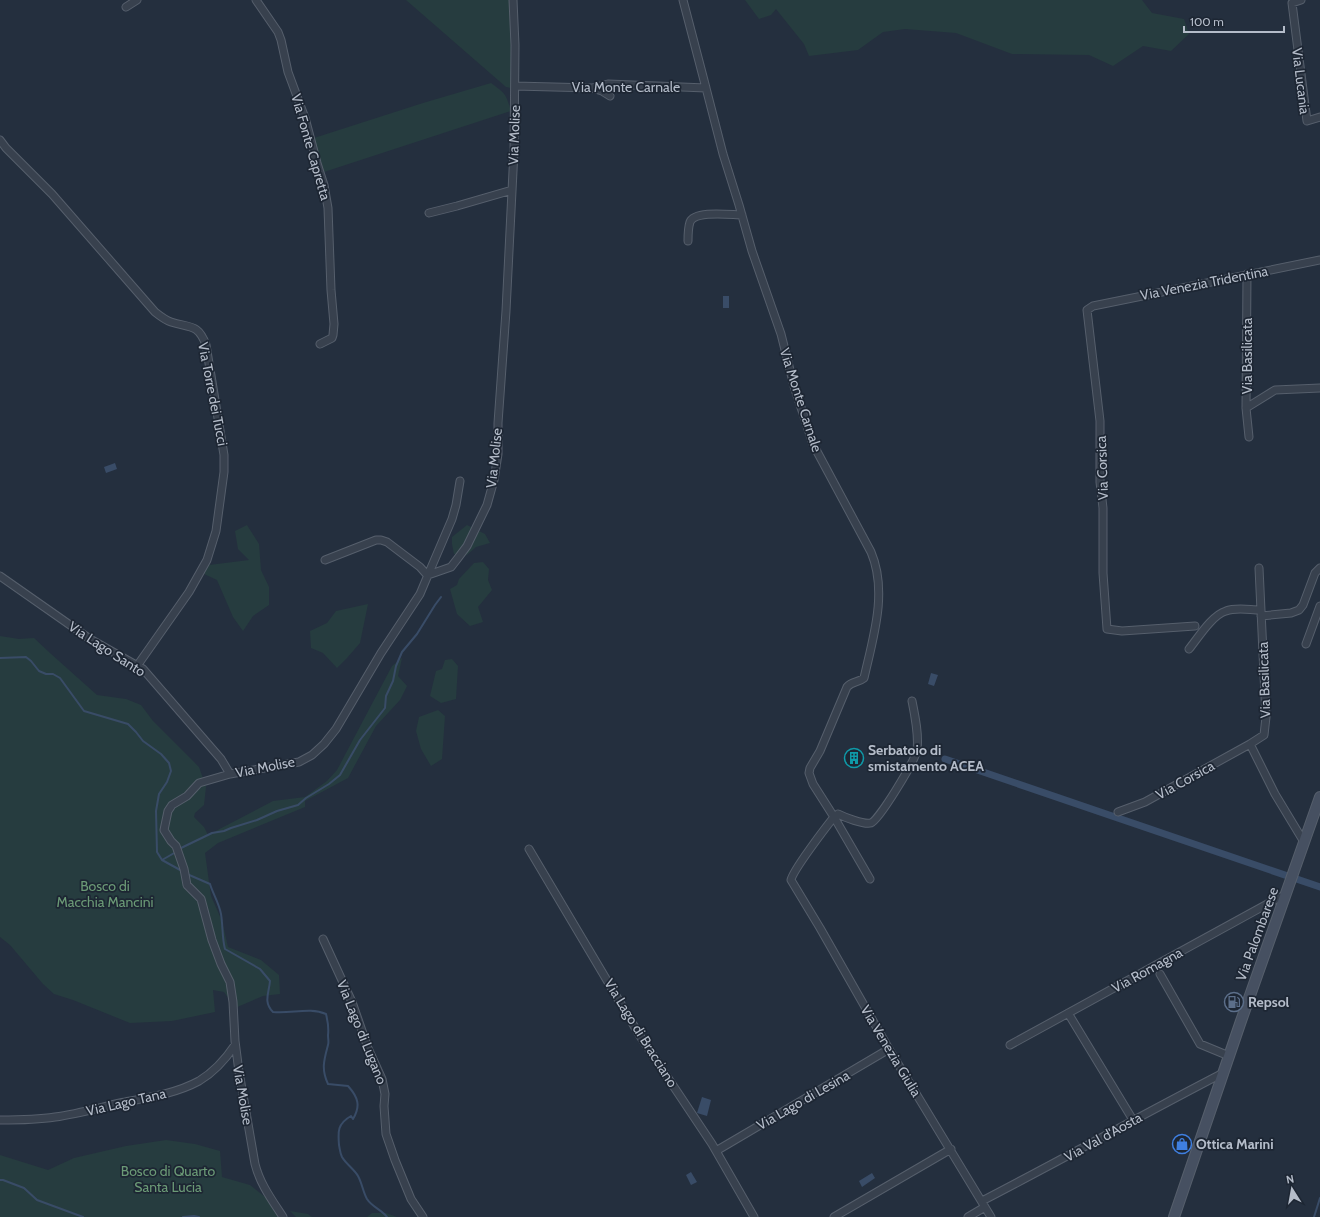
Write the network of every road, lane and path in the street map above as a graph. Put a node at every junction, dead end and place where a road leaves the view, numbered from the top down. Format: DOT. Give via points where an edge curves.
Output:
graph roads {
  1 [pos="137,0"];
  2 [pos="256,0"];
  3 [pos="513,0"];
  4 [pos="683,0"];
  5 [pos="1301,0"];
  6 [pos="126,7"];
  7 [pos="515,86"];
  8 [pos="592,88"];
  9 [pos="706,88"];
  10 [pos="610,96"];
  11 [pos="1320,117"];
  12 [pos="0,140"];
  13 [pos="512,190"];
  14 [pos="429,213"];
  15 [pos="742,215"];
  16 [pos="688,241"];
  17 [pos="1320,260"];
  18 [pos="1247,274"];
  19 [pos="1088,308"];
  20 [pos="320,344"];
  21 [pos="1320,388"];
  22 [pos="1246,408"];
  23 [pos="1249,437"];
  24 [pos="460,481"];
  25 [pos="325,560"];
  26 [pos="1259,568"];
  27 [pos="1320,568"];
  28 [pos="0,576"];
  29 [pos="428,576"];
  30 [pos="1320,606"];
  31 [pos="1261,613"];
  32 [pos="1195,626"];
  33 [pos="1306,644"];
  34 [pos="1189,649"];
  35 [pos="137,666"];
  36 [pos="912,701"];
  37 [pos="1250,744"];
  38 [pos="230,774"];
  39 [pos="1320,797"];
  40 [pos="1118,812"];
  41 [pos="836,815"];
  42 [pos="1304,842"];
  43 [pos="529,849"];
  44 [pos="870,879"];
  45 [pos="1285,899"];
  46 [pos="323,939"];
  47 [pos="1160,974"];
  48 [pos="1068,1013"];
  49 [pos="235,1045"];
  50 [pos="1010,1045"];
  51 [pos="889,1049"];
  52 [pos="1230,1056"];
  53 [pos="1223,1073"];
  54 [pos="0,1120"];
  55 [pos="1133,1120"];
  56 [pos="951,1149"];
  57 [pos="716,1151"];
  58 [pos="983,1204"];
  59 [pos="283,1217"];
  60 [pos="423,1217"];
  61 [pos="754,1217"];
  62 [pos="834,1217"];
  63 [pos="968,1217"];
  64 [pos="991,1217"];
  65 [pos="1174,1217"];
  1 -- 6 [label="street"];
  2 -- 20 [label="street, Via Fonte Capretta" via="281,40 288,72 305,118 326,190 334,332 332,338"];
  3 -- 7 [label="street, Via Molise"];
  4 -- 9 [label="street"];
  5 -- 11 [label="street, Via Lucania" via="1292,3 1306,121"];
  7 -- 8 [label="street, Via Monte Carnale"];
  7 -- 13 [label="street, Via Molise"];
  8 -- 9 [label="street, Via Monte Carnale" via="606,84"];
  8 -- 10 [label="street"];
  9 -- 15 [label="street, Via Monte Carnale"];
  12 -- 35 [label="street, Via Torre dei Tucci" via="52,194 155,312 167,320 195,328 202,335 206,345 224,456 216,531 207,560 196,582"];
  13 -- 14 [label="street"];
  13 -- 29 [label="street, Via Molise" via="498,454 494,480 487,505 467,546 451,567"];
  15 -- 16 [label="street" via="696,216 690,222"];
  15 -- 41 [label="street, Via Monte Carnale" via="781,334 794,386 813,444 868,546 876,567 879,597 864,678 847,686 809,771 811,780"];
  17 -- 18 [label="street, Via Venezia Tridentina"];
  18 -- 19 [label="street, Via Venezia Tridentina"];
  18 -- 22 [label="street, Via Basilicata"];
  19 -- 32 [label="street, Via Corsica" via="1100,421 1106,629 1122,631"];
  21 -- 22 [label="street" via="1275,390"];
  22 -- 23 [label="street, Via Basilicata"];
  24 -- 29 [label="street" via="452,519"];
  25 -- 29 [label="street" via="372,541 381,540 420,567"];
  26 -- 31 [label="street, Via Basilicata"];
  27 -- 31 [label="street" via="1315,573 1300,610 1291,613"];
  28 -- 35 [label="street, Via Lago Santo" via="90,639"];
  29 -- 38 [label="street, Via Molise" via="420,594 336,729 324,744 299,762"];
  30 -- 33 [label="street"];
  31 -- 34 [label="street" via="1236,609 1222,612"];
  31 -- 37 [label="street, Via Basilicata" via="1266,726 1262,737"];
  35 -- 38 [label="street, Via Lago Santo" via="147,673 221,759"];
  36 -- 41 [label="street" via="917,752 885,806 869,823"];
  37 -- 40 [label="street, Via Corsica" via="1145,802"];
  37 -- 42 [label="street" via="1275,794"];
  38 -- 49 [label="street, Via Molise" via="199,783 187,796 172,805 164,830 176,846 187,884 201,899 212,940 230,982"];
  39 -- 42 [label="main road, Via Palombarese"];
  41 -- 44 [label="street"];
  41 -- 51 [label="street, Via Venezia Giulia" via="791,879"];
  42 -- 45 [label="main road, Via Palombarese"];
  43 -- 57 [label="street, Via Lago di Bracciano" via="640,1036"];
  45 -- 48 [label="street, Via Romagna" via="1280,897"];
  45 -- 52 [label="main road, Via Palombarese"];
  46 -- 60 [label="street, Via Lago di Lugano" via="352,1002 382,1079 386,1134 411,1199"];
  47 -- 52 [label="street" via="1200,1044"];
  48 -- 50 [label="street, Via Romagna"];
  48 -- 55 [label="street"];
  49 -- 54 [label="street, Via Lago Tana" via="210,1074 179,1090 56,1117"];
  49 -- 59 [label="street, Via Molise" via="257,1170"];
  51 -- 56 [label="street, Via Venezia Giulia"];
  51 -- 57 [label="street, Via Lago di Lesina"];
  52 -- 53 [label="main road, Via Palombarese"];
  53 -- 55 [label="street, Via Val d'Aosta"];
  53 -- 65 [label="main road, Via Palombarese"];
  55 -- 58 [label="street, Via Val d'Aosta"];
  56 -- 58 [label="street, Via Venezia Giulia"];
  56 -- 62 [label="street"];
  57 -- 61 [label="street, Via Lago di Bracciano"];
  58 -- 63 [label="street, Via Val d'Aosta"];
  58 -- 64 [label="street, Via Venezia Giulia"];
}
